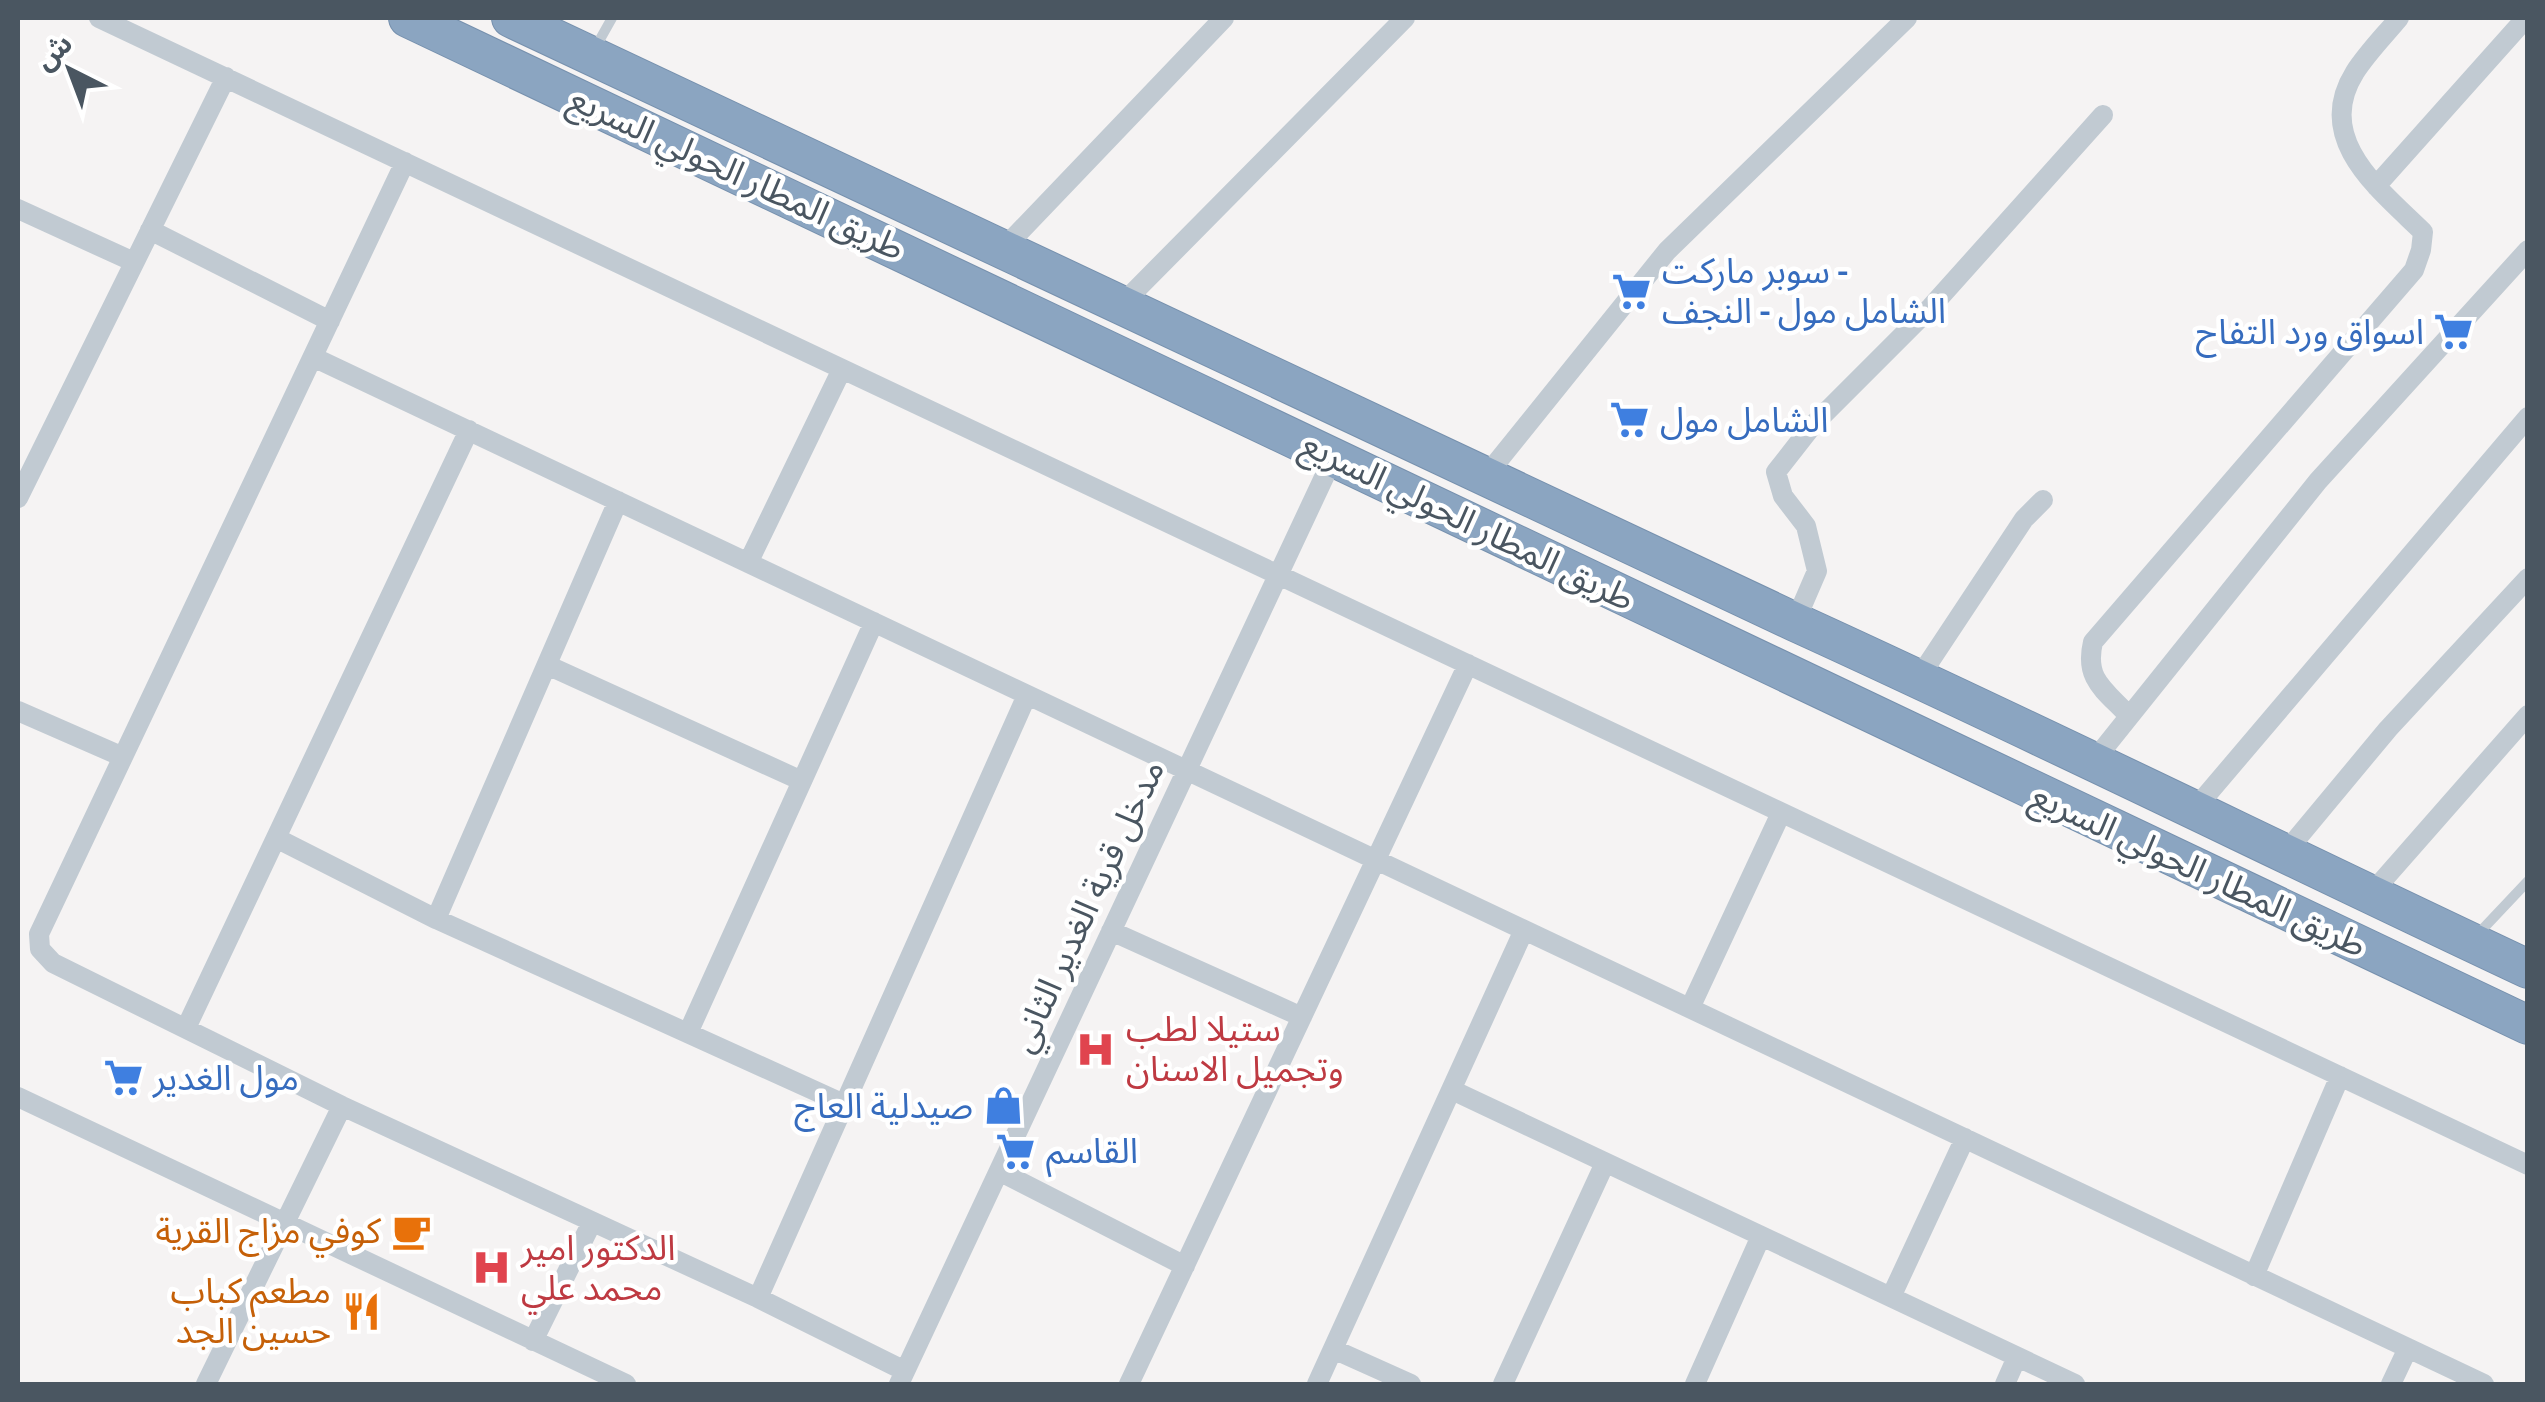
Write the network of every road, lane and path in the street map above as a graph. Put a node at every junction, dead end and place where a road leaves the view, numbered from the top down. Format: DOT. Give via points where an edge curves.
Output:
graph roads {
  1 [pos="98,18"];
  2 [pos="408,18"];
  3 [pos="510,18"];
  4 [pos="612,18"];
  5 [pos="1224,18"];
  6 [pos="1405,18"];
  7 [pos="1907,18"];
  8 [pos="2400,18"];
  9 [pos="2526,18"];
  10 [pos="457,29"];
  11 [pos="592,56"];
  12 [pos="226,78"];
  13 [pos="2103,115"];
  14 [pos="405,162"];
  15 [pos="2376,186"];
  16 [pos="18,209"];
  17 [pos="150,230"];
  18 [pos="1002,250"];
  19 [pos="2528,250"];
  20 [pos="134,262"];
  21 [pos="1121,305"];
  22 [pos="330,321"];
  23 [pos="312,356"];
  24 [pos="842,369"];
  25 [pos="2528,417"];
  26 [pos="469,430"];
  27 [pos="1334,456"];
  28 [pos="1485,477"];
  29 [pos="18,498"];
  30 [pos="2043,500"];
  31 [pos="618,501"];
  32 [pos="748,562"];
  33 [pos="1278,575"];
  34 [pos="2528,578"];
  35 [pos="874,622"];
  36 [pos="1794,622"];
  37 [pos="1468,664"];
  38 [pos="547,665"];
  39 [pos="1906,673"];
  40 [pos="1027,695"];
  41 [pos="18,711"];
  42 [pos="1996,714"];
  43 [pos="1870,715"];
  44 [pos="2528,715"];
  45 [pos="2128,716"];
  46 [pos="123,757"];
  47 [pos="1972,762"];
  48 [pos="2092,763"];
  49 [pos="1187,770"];
  50 [pos="802,781"];
  51 [pos="2194,811"];
  52 [pos="1782,813"];
  53 [pos="276,838"];
  54 [pos="2284,854"];
  55 [pos="1376,860"];
  56 [pos="2528,881"];
  57 [pos="2369,896"];
  58 [pos="436,919"];
  59 [pos="1524,930"];
  60 [pos="1111,931"];
  61 [pos="2470,942"];
  62 [pos="2528,969"];
  63 [pos="1690,1008"];
  64 [pos="1302,1017"];
  65 [pos="2528,1025"];
  66 [pos="186,1028"];
  67 [pos="688,1033"];
  68 [pos="2340,1076"];
  69 [pos="1452,1090"];
  70 [pos="18,1097"];
  71 [pos="844,1104"];
  72 [pos="342,1106"];
  73 [pos="1965,1138"];
  74 [pos="1605,1163"];
  75 [pos="2528,1165"];
  76 [pos="999,1171"];
  77 [pos="285,1223"];
  78 [pos="591,1224"];
  79 [pos="1761,1236"];
  80 [pos="1185,1266"];
  81 [pos="2254,1276"];
  82 [pos="758,1298"];
  83 [pos="1891,1298"];
  84 [pos="533,1340"];
  85 [pos="2408,1348"];
  86 [pos="1333,1349"];
  87 [pos="2017,1357"];
  88 [pos="902,1378"];
  89 [pos="206,1384"];
  90 [pos="626,1384"];
  91 [pos="1130,1384"];
  92 [pos="1317,1384"];
  93 [pos="1411,1384"];
  94 [pos="1503,1384"];
  95 [pos="1695,1384"];
  96 [pos="2005,1384"];
  97 [pos="2075,1384"];
  98 [pos="2391,1384"];
  99 [pos="2484,1384"];
  1 -- 12 [label="street"];
  2 -- 10 [label="highway, طريق المطار الحولي السريع"];
  3 -- 11 [label="highway, طريق المطار الحولي السريع"];
  4 -- 11 [label="lane"];
  5 -- 18 [label="street"];
  6 -- 21 [label="street"];
  7 -- 28 [label="street" via="1667,252"];
  8 -- 15 [label="street" via="2354,74 2340,128"];
  9 -- 15 [label="street"];
  10 -- 27 [label="highway, طريق المطار الحولي السريع"];
  11 -- 18 [label="highway, طريق المطار الحولي السريع"];
  12 -- 14 [label="street"];
  12 -- 17 [label="street"];
  13 -- 36 [label="street" via="1776,472 1783,496 1806,526 1816,571"];
  14 -- 22 [label="street"];
  14 -- 24 [label="street"];
  15 -- 45 [label="street" via="2423,232 2414,270 2093,642 2092,677"];
  16 -- 20 [label="street"];
  17 -- 20 [label="street"];
  17 -- 22 [label="street"];
  18 -- 21 [label="highway, طريق المطار الحولي السريع"];
  19 -- 45 [label="street" via="2318,481"];
  20 -- 29 [label="street"];
  21 -- 28 [label="highway, طريق المطار الحولي السريع"];
  22 -- 23 [label="street"];
  23 -- 26 [label="street"];
  23 -- 46 [label="street"];
  24 -- 32 [label="street"];
  24 -- 33 [label="street"];
  25 -- 51 [label="street"];
  26 -- 31 [label="street"];
  26 -- 53 [label="street"];
  27 -- 33 [label="street, مدخل قرية الغدير الثاني"];
  27 -- 43 [label="highway, طريق المطار الحولي السريع"];
  28 -- 36 [label="highway, طريق المطار الحولي السريع"];
  30 -- 39 [label="street"];
  31 -- 32 [label="street"];
  31 -- 38 [label="street"];
  32 -- 35 [label="street"];
  33 -- 37 [label="street"];
  33 -- 49 [label="street, مدخل قرية الغدير الثاني"];
  34 -- 54 [label="street"];
  35 -- 40 [label="street"];
  35 -- 50 [label="street"];
  36 -- 39 [label="highway, طريق المطار الحولي السريع"];
  37 -- 52 [label="street"];
  37 -- 55 [label="street"];
  38 -- 50 [label="street"];
  38 -- 58 [label="street"];
  39 -- 42 [label="highway, طريق المطار الحولي السريع"];
  39 -- 43 [label="highway"];
  40 -- 49 [label="street"];
  40 -- 71 [label="street"];
  41 -- 46 [label="street"];
  42 -- 47 [label="highway" via="1976,734"];
  42 -- 48 [label="highway, طريق المطار الحولي السريع"];
  43 -- 47 [label="highway, طريق المطار الحولي السريع"];
  44 -- 57 [label="street"];
  45 -- 48 [label="street"];
  46 -- 66 [label="street" via="39,934 40,949 53,964"];
  47 -- 65 [label="highway, طريق المطار الحولي السريع"];
  48 -- 51 [label="highway, طريق المطار الحولي السريع"];
  49 -- 55 [label="street"];
  49 -- 60 [label="street, مدخل قرية الغدير الثاني"];
  50 -- 67 [label="street"];
  51 -- 54 [label="highway, طريق المطار الحولي السريع"];
  52 -- 63 [label="street"];
  52 -- 68 [label="street"];
  53 -- 58 [label="street"];
  53 -- 66 [label="street"];
  54 -- 57 [label="highway, طريق المطار الحولي السريع"];
  55 -- 59 [label="street"];
  55 -- 64 [label="street"];
  56 -- 61 [label="lane"];
  57 -- 61 [label="highway, طريق المطار الحولي السريع"];
  58 -- 67 [label="street"];
  59 -- 63 [label="street"];
  59 -- 69 [label="street"];
  60 -- 64 [label="street"];
  60 -- 76 [label="street, مدخل قرية الغدير الثاني"];
  61 -- 62 [label="highway, طريق المطار الحولي السريع"];
  63 -- 73 [label="street"];
  64 -- 80 [label="street"];
  66 -- 72 [label="street"];
  67 -- 71 [label="street"];
  68 -- 75 [label="street"];
  68 -- 81 [label="street"];
  69 -- 74 [label="street"];
  69 -- 86 [label="street"];
  70 -- 77 [label="street"];
  71 -- 82 [label="street"];
  72 -- 77 [label="street"];
  72 -- 78 [label="street"];
  73 -- 81 [label="street"];
  73 -- 83 [label="street"];
  74 -- 79 [label="street"];
  74 -- 94 [label="street"];
  76 -- 80 [label="street"];
  76 -- 88 [label="street, مدخل قرية الغدير الثاني"];
  77 -- 84 [label="street"];
  77 -- 89 [label="street"];
  78 -- 82 [label="street"];
  78 -- 84 [label="street"];
  79 -- 83 [label="street"];
  79 -- 95 [label="street"];
  80 -- 91 [label="street"];
  81 -- 85 [label="street"];
  82 -- 88 [label="street"];
  83 -- 87 [label="street"];
  84 -- 90 [label="street"];
  85 -- 98 [label="street"];
  85 -- 99 [label="street"];
  86 -- 92 [label="street"];
  86 -- 93 [label="street"];
  87 -- 96 [label="street"];
  87 -- 97 [label="street"];
}
